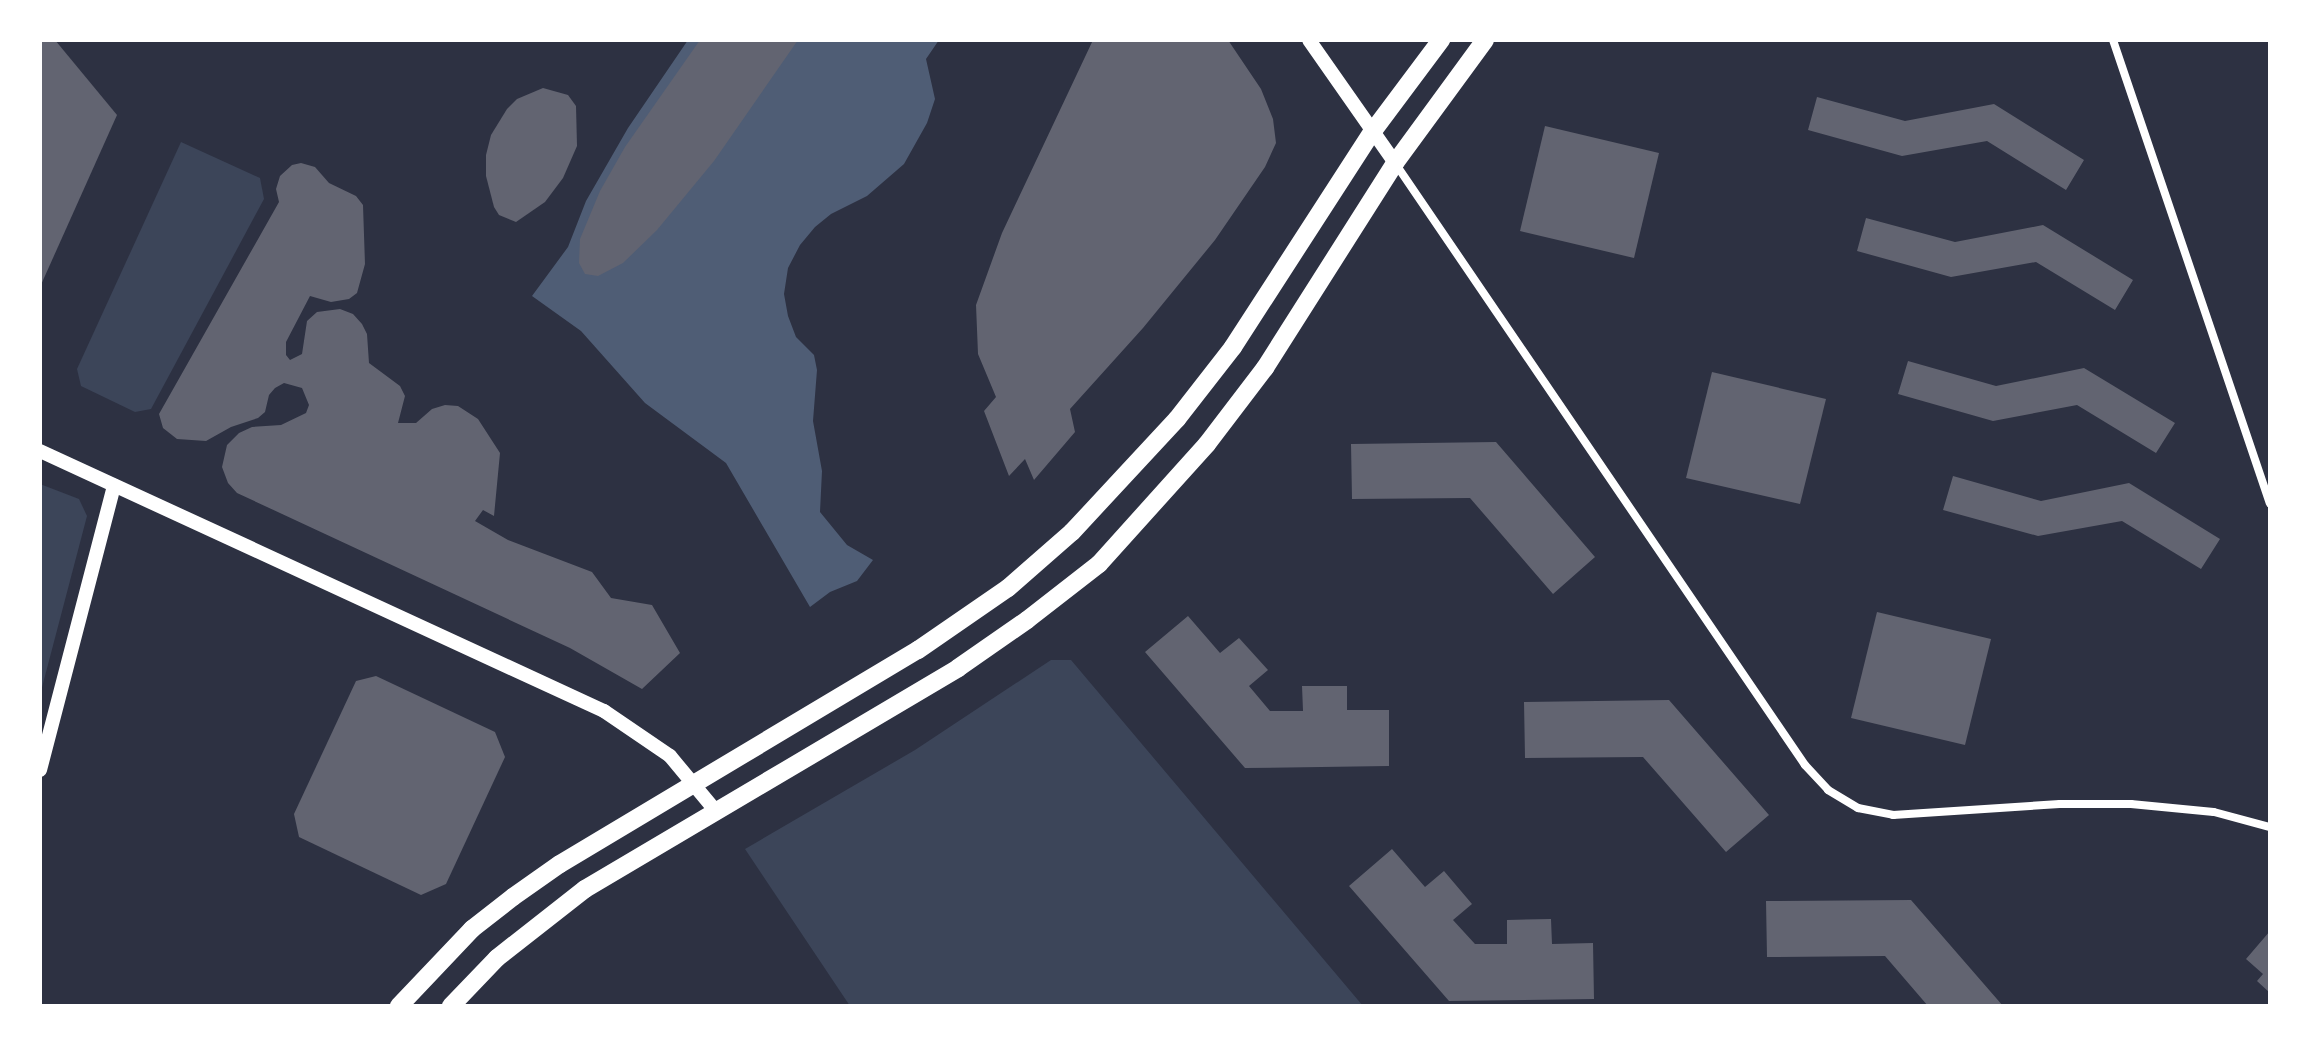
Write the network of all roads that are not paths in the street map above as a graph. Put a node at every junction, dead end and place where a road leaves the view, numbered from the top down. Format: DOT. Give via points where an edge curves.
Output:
graph roads {
  1 [pos="1309,40"];
  2 [pos="1441,40"];
  3 [pos="1485,40"];
  4 [pos="2113,40"];
  5 [pos="1373,131"];
  6 [pos="1395,163"];
  7 [pos="40,451"];
  8 [pos="114,485"];
  9 [pos="2270,503"];
  10 [pos="40,770"];
  11 [pos="695,783"];
  12 [pos="714,809"];
  13 [pos="2270,827"];
  14 [pos="399,1006"];
  15 [pos="451,1006"];
  1 -- 5 [label="street"];
  2 -- 5 [label="main road"];
  3 -- 6 [label="main road"];
  4 -- 9 [label="street"];
  5 -- 6 [label="street"];
  5 -- 11 [label="main road" via="1274,287 1177,419 1072,532 1008,588 918,650"];
  6 -- 12 [label="main road" via="1265,368 1207,444 1099,564 958,668"];
  6 -- 13 [label="street" via="1805,765 1828,790 1875,814 2120,803 2214,812"];
  7 -- 8 [label="street"];
  8 -- 10 [label="street"];
  8 -- 11 [label="street" via="604,711 670,756"];
  11 -- 12 [label="street"];
  11 -- 14 [label="main road" via="513,897 472,929"];
  12 -- 15 [label="main road" via="544,919"];
}
